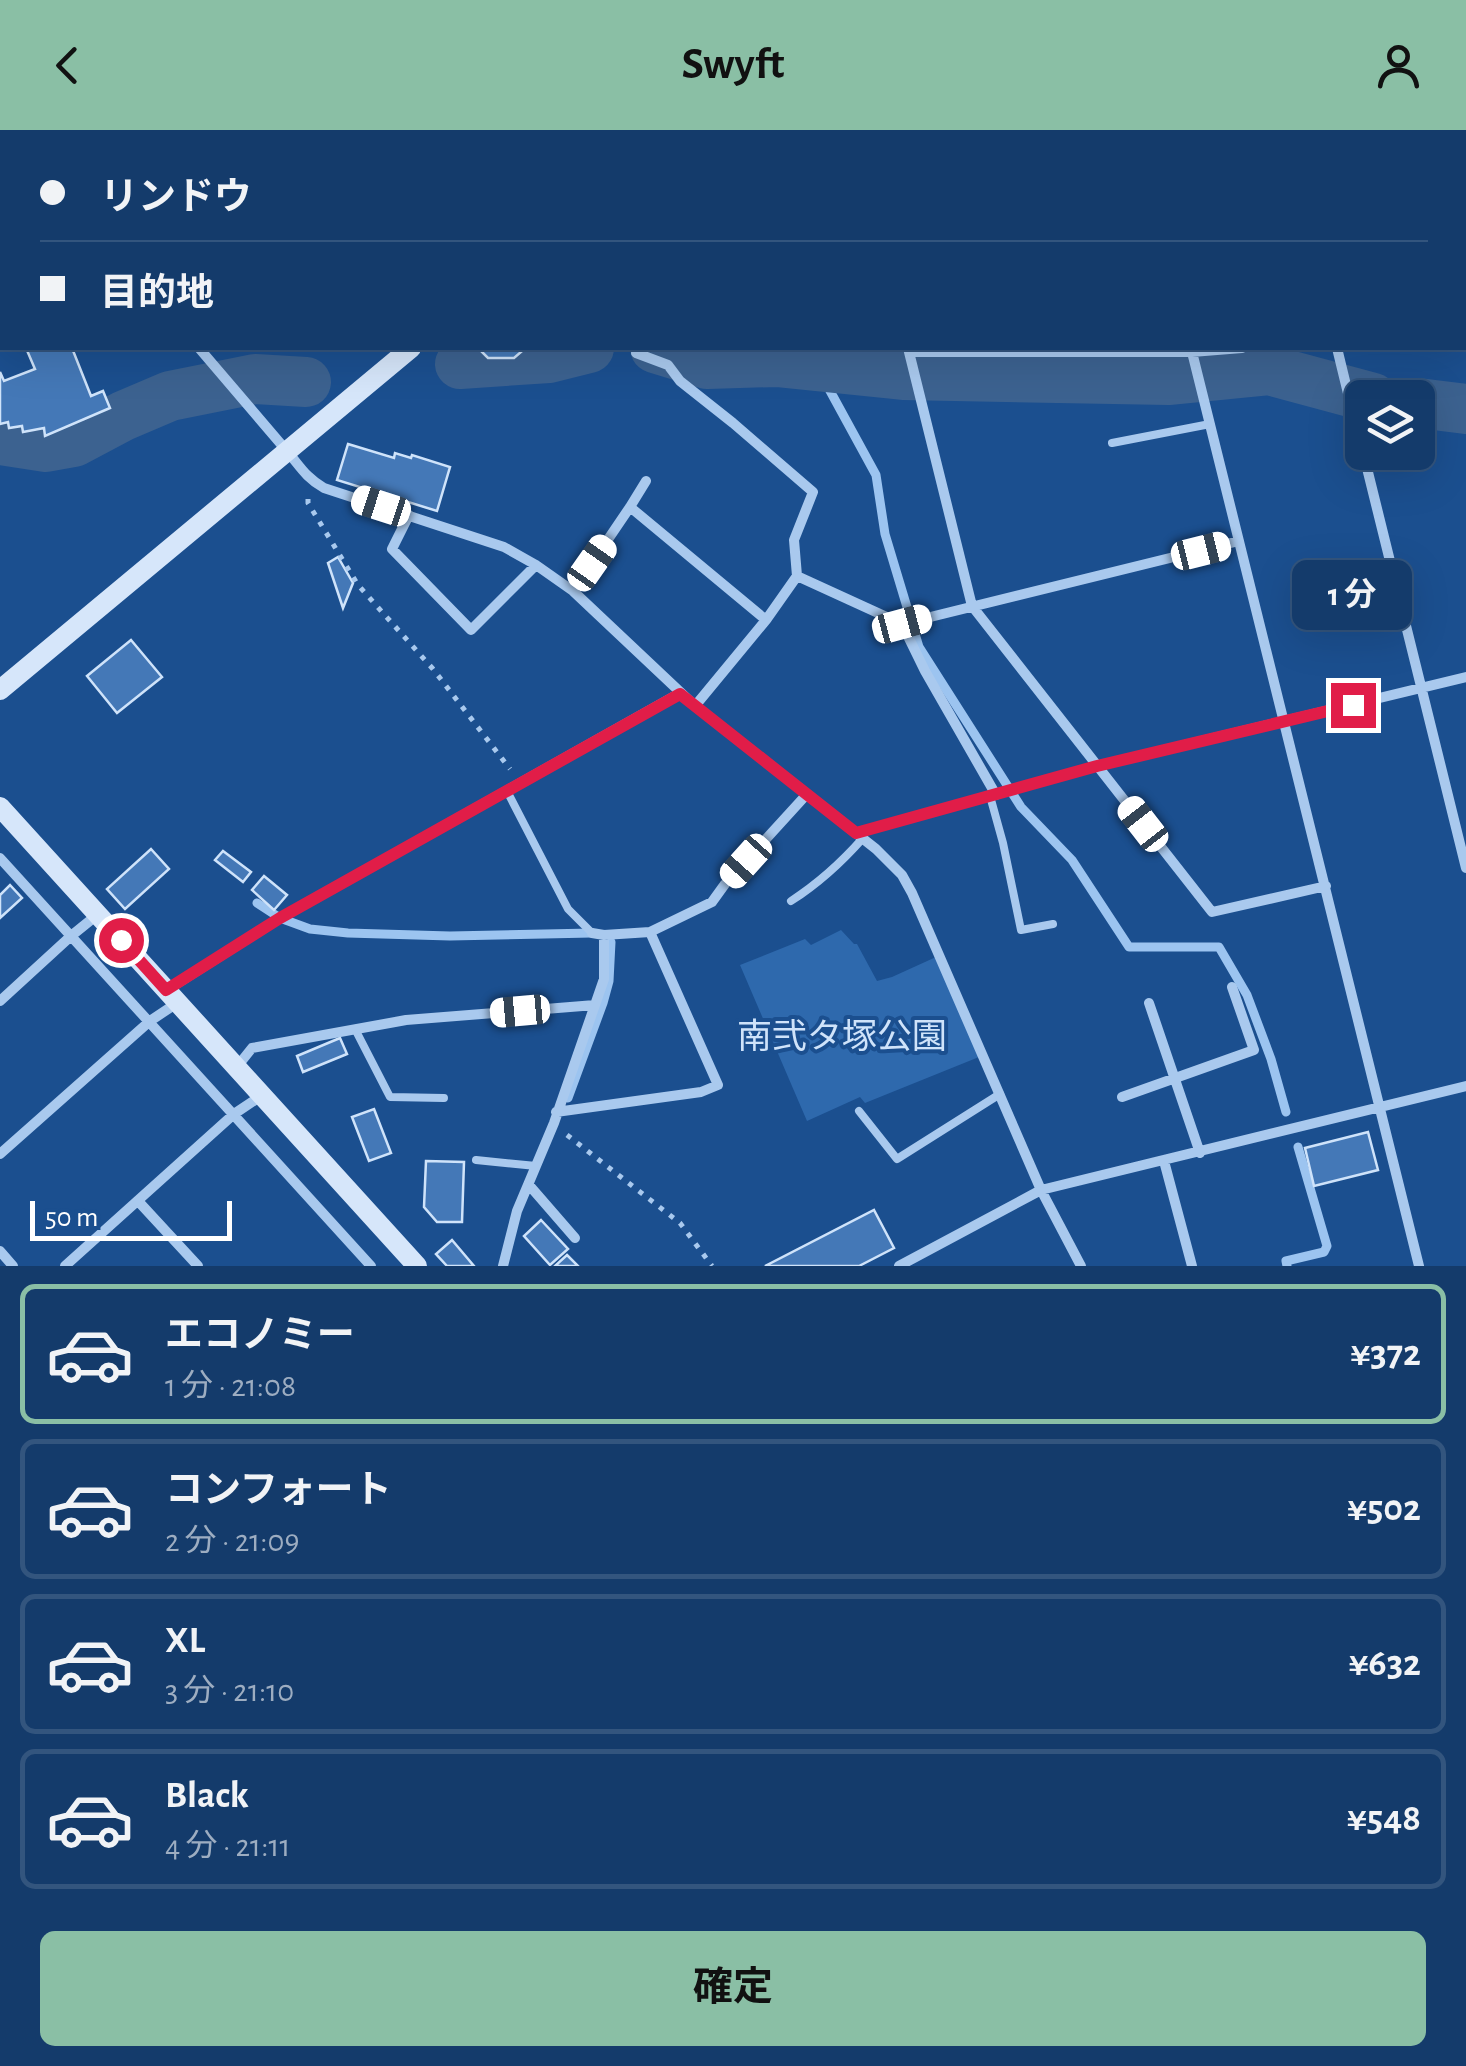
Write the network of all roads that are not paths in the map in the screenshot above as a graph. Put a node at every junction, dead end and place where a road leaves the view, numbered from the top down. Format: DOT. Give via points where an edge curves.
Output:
graph roads {
  1 [pos="201,350"];
  2 [pos="410,350"];
  3 [pos="908,350"];
  4 [pos="1049,350"];
  5 [pos="1192,350"];
  6 [pos="1337,350"];
  7 [pos="636,354"];
  8 [pos="1345,382"];
  9 [pos="1210,424"];
  10 [pos="1112,442"];
  11 [pos="287,450"];
  12 [pos="1368,470"];
  13 [pos="646,481"];
  14 [pos="630,507"];
  15 [pos="409,515"];
  16 [pos="1239,542"];
  17 [pos="536,564"];
  18 [pos="798,576"];
  19 [pos="573,591"];
  20 [pos="972,606"];
  21 [pos="766,620"];
  22 [pos="902,624"];
  23 [pos="1466,676"];
  24 [pos="1422,688"];
  25 [pos="0,690"];
  26 [pos="680,694"];
  27 [pos="695,706"];
  28 [pos="1285,722"];
  29 [pos="1097,766"];
  30 [pos="507,791"];
  31 [pos="807,794"];
  32 [pos="993,795"];
  33 [pos="0,807"];
  34 [pos="860,835"];
  35 [pos="0,858"];
  36 [pos="1466,868"];
  37 [pos="1326,886"];
  38 [pos="791,901"];
  39 [pos="98,915"];
  40 [pos="1053,924"];
  41 [pos="650,932"];
  42 [pos="598,934"];
  43 [pos="71,936"];
  44 [pos="1232,987"];
  45 [pos="171,996"];
  46 [pos="0,1002"];
  47 [pos="1149,1003"];
  48 [pos="596,1006"];
  49 [pos="150,1021"];
  50 [pos="354,1028"];
  51 [pos="236,1068"];
  52 [pos="1175,1078"];
  53 [pos="1466,1086"];
  54 [pos="1000,1094"];
  55 [pos="261,1096"];
  56 [pos="1122,1097"];
  57 [pos="444,1098"];
  58 [pos="1380,1108"];
  59 [pos="859,1110"];
  60 [pos="234,1114"];
  61 [pos="555,1117"];
  62 [pos="1200,1152"];
  63 [pos="0,1154"];
  64 [pos="476,1160"];
  65 [pos="1164,1161"];
  66 [pos="536,1166"];
  67 [pos="529,1185"];
  68 [pos="1041,1190"];
  69 [pos="138,1200"];
  70 [pos="576,1238"];
  71 [pos="0,1251"];
  72 [pos="13,1266"];
  73 [pos="65,1266"];
  74 [pos="198,1266"];
  75 [pos="372,1266"];
  76 [pos="417,1266"];
  77 [pos="503,1266"];
  78 [pos="900,1266"];
  79 [pos="1081,1266"];
  80 [pos="1192,1266"];
  81 [pos="1419,1266"];
  1 -- 11 [label="street"];
  2 -- 11 [label="main road"];
  3 -- 4 [label="street"];
  3 -- 20 [label="street"];
  4 -- 5 [label="street"];
  5 -- 9 [label="street"];
  6 -- 8 [label="street"];
  7 -- 18 [label="street" via="668,365 813,492 794,540"];
  9 -- 10 [label="lane"];
  9 -- 16 [label="street"];
  11 -- 15 [label="street" via="308,479 324,488"];
  11 -- 25 [label="main road"];
  12 -- 24 [label="street"];
  13 -- 14 [label="street"];
  14 -- 19 [label="street"];
  14 -- 21 [label="street"];
  15 -- 17 [label="street"];
  15 -- 17 [label="street" via="392,549 471,630"];
  16 -- 20 [label="street"];
  16 -- 28 [label="street"];
  17 -- 19 [label="street"];
  18 -- 21 [label="street"];
  18 -- 22 [label="street"];
  19 -- 26 [label="street"];
  20 -- 22 [label="street"];
  20 -- 29 [label="street"];
  21 -- 27 [label="street"];
  22 -- 32 [label="street"];
  23 -- 24 [label="street"];
  24 -- 28 [label="street"];
  24 -- 36 [label="street"];
  26 -- 27 [label="street"];
  26 -- 30 [label="street"];
  27 -- 31 [label="street"];
  28 -- 29 [label="street"];
  28 -- 37 [label="street"];
  29 -- 32 [label="street"];
  29 -- 37 [label="street" via="1212,912"];
  30 -- 42 [label="lane" via="568,909"];
  30 -- 45 [label="street" via="280,918"];
  31 -- 34 [label="street"];
  31 -- 41 [label="street" via="712,902"];
  32 -- 34 [label="street"];
  32 -- 40 [label="lane" via="1021,930"];
  33 -- 39 [label="main road"];
  34 -- 38 [label="lane" via="839,864"];
  34 -- 54 [label="street" via="912,893"];
  35 -- 43 [label="street"];
  37 -- 58 [label="street"];
  39 -- 43 [label="street"];
  39 -- 45 [label="main road"];
  41 -- 42 [label="street"];
  41 -- 61 [label="street" via="718,1085"];
  42 -- 48 [label="street" via="604,979"];
  43 -- 46 [label="street"];
  43 -- 49 [label="street"];
  44 -- 52 [label="street" via="1254,1050"];
  45 -- 49 [label="street"];
  45 -- 51 [label="main road"];
  47 -- 52 [label="street"];
  48 -- 50 [label="street"];
  48 -- 61 [label="street"];
  49 -- 60 [label="street"];
  49 -- 63 [label="street"];
  50 -- 51 [label="street" via="252,1048"];
  50 -- 57 [label="lane" via="390,1097"];
  51 -- 55 [label="main road"];
  52 -- 56 [label="street"];
  52 -- 62 [label="street"];
  53 -- 58 [label="street"];
  54 -- 59 [label="lane" via="896,1159"];
  54 -- 68 [label="street"];
  55 -- 60 [label="street"];
  55 -- 76 [label="main road"];
  58 -- 62 [label="street"];
  58 -- 81 [label="street"];
  60 -- 69 [label="street"];
  60 -- 75 [label="street"];
  61 -- 66 [label="street"];
  62 -- 65 [label="street"];
  64 -- 66 [label="lane"];
  65 -- 68 [label="street"];
  65 -- 80 [label="street"];
  66 -- 67 [label="street"];
  67 -- 70 [label="street"];
  67 -- 77 [label="street"];
  68 -- 78 [label="street"];
  68 -- 79 [label="street"];
  69 -- 73 [label="street"];
  69 -- 74 [label="street"];
  71 -- 72 [label="street"];
}
